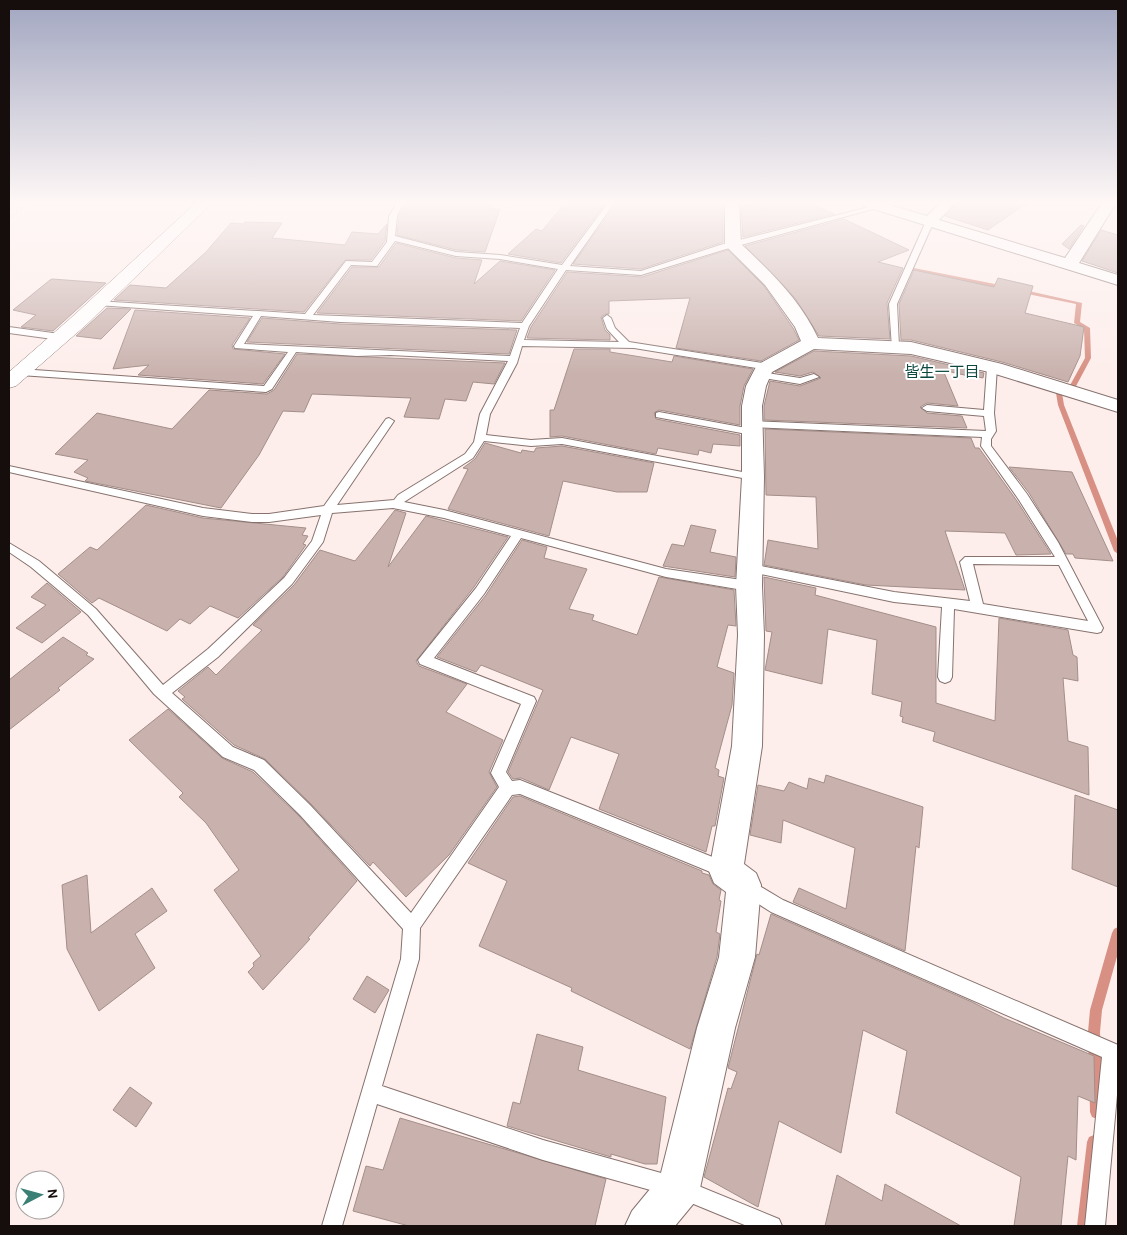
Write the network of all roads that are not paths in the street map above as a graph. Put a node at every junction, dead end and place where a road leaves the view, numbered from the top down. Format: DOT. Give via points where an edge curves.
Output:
graph roads {
  1 [pos="142,261"];
  2 [pos="377,261"];
  3 [pos="521,261"];
  4 [pos="569,261"];
  5 [pos="684,261"];
  6 [pos="750,261"];
  7 [pos="912,261"];
  8 [pos="1058,261"];
  9 [pos="1071,261"];
  10 [pos="1069,264"];
  11 [pos="564,268"];
  12 [pos="1118,280"];
  13 [pos="97,304"];
  14 [pos="258,314"];
  15 [pos="307,317"];
  16 [pos="607,318"];
  17 [pos="525,326"];
  18 [pos="9,330"];
  19 [pos="60,337"];
  20 [pos="519,342"];
  21 [pos="811,343"];
  22 [pos="627,345"];
  23 [pos="895,346"];
  24 [pos="293,350"];
  25 [pos="513,359"];
  26 [pos="992,367"];
  27 [pos="764,371"];
  28 [pos="14,377"];
  29 [pos="814,378"];
  30 [pos="1118,406"];
  31 [pos="926,408"];
  32 [pos="989,413"];
  33 [pos="659,415"];
  34 [pos="389,421"];
  35 [pos="753,428"];
  36 [pos="989,434"];
  37 [pos="480,437"];
  38 [pos="9,468"];
  39 [pos="753,477"];
  40 [pos="396,505"];
  41 [pos="328,509"];
  42 [pos="517,534"];
  43 [pos="9,547"];
  44 [pos="1062,561"];
  45 [pos="750,577"];
  46 [pos="948,603"];
  47 [pos="978,607"];
  48 [pos="945,677"];
  49 [pos="162,693"];
  50 [pos="508,788"];
  51 [pos="735,878"];
  52 [pos="412,926"];
  53 [pos="371,1092"];
  54 [pos="680,1188"];
  55 [pos="332,1226"];
  56 [pos="647,1226"];
  57 [pos="772,1226"];
  58 [pos="1095,1226"];
  1 -- 13 [label="street"];
  2 -- 15 [label="lane" via="374,264 349,263"];
  3 -- 11 [label="lane"];
  4 -- 11 [label="lane"];
  5 -- 11 [label="lane" via="646,273"];
  6 -- 21 [label="street" via="771,281 804,327"];
  7 -- 23 [label="lane" via="893,304"];
  8 -- 10 [label="street"];
  9 -- 10 [label="street"];
  10 -- 12 [label="street"];
  11 -- 17 [label="lane"];
  13 -- 14 [label="lane"];
  13 -- 19 [label="street"];
  14 -- 15 [label="lane"];
  14 -- 24 [label="lane" via="238,346"];
  15 -- 17 [label="lane"];
  16 -- 22 [label="lane" via="611,329"];
  17 -- 20 [label="lane"];
  18 -- 19 [label="lane"];
  19 -- 28 [label="street"];
  20 -- 22 [label="lane"];
  20 -- 25 [label="lane"];
  21 -- 23 [label="street"];
  21 -- 27 [label="street"];
  22 -- 27 [label="lane"];
  23 -- 26 [label="street"];
  24 -- 25 [label="lane"];
  24 -- 28 [label="lane" via="266,389"];
  25 -- 37 [label="lane" via="485,414"];
  26 -- 30 [label="street"];
  26 -- 32 [label="lane"];
  27 -- 29 [label="lane" via="800,381"];
  27 -- 35 [label="street" via="756,386 752,406"];
  31 -- 32 [label="lane"];
  32 -- 36 [label="lane"];
  33 -- 35 [label="lane" via="717,427"];
  34 -- 41 [label="lane"];
  35 -- 36 [label="lane"];
  35 -- 39 [label="street"];
  36 -- 44 [label="lane" via="986,446 1023,497"];
  37 -- 39 [label="lane" via="532,443 571,442"];
  37 -- 40 [label="lane" via="469,456"];
  38 -- 41 [label="lane" via="108,492 223,514 268,518"];
  39 -- 45 [label="street"];
  40 -- 41 [label="lane"];
  40 -- 42 [label="lane"];
  41 -- 49 [label="lane" via="317,542 288,581 212,653"];
  42 -- 45 [label="lane" via="666,573"];
  42 -- 50 [label="lane" via="480,592 425,660 529,700 498,773"];
  43 -- 49 [label="lane" via="36,564 92,612"];
  44 -- 47 [label="lane" via="969,560 966,562"];
  44 -- 47 [label="lane" via="1097,628"];
  45 -- 46 [label="lane"];
  45 -- 51 [label="street" via="747,746"];
  46 -- 47 [label="lane"];
  46 -- 48 [label="lane"];
  49 -- 52 [label="lane" via="228,752 259,765"];
  50 -- 51 [label="lane" via="520,787"];
  50 -- 52 [label="lane"];
  51 -- 54 [label="street" via="737,957 716,1028"];
  51 -- 58 [label="lane" via="777,906 1112,1052"];
  52 -- 53 [label="lane" via="410,959"];
  53 -- 54 [label="lane" via="543,1150"];
  53 -- 55 [label="lane"];
  54 -- 56 [label="street"];
  54 -- 57 [label="lane"];
}
